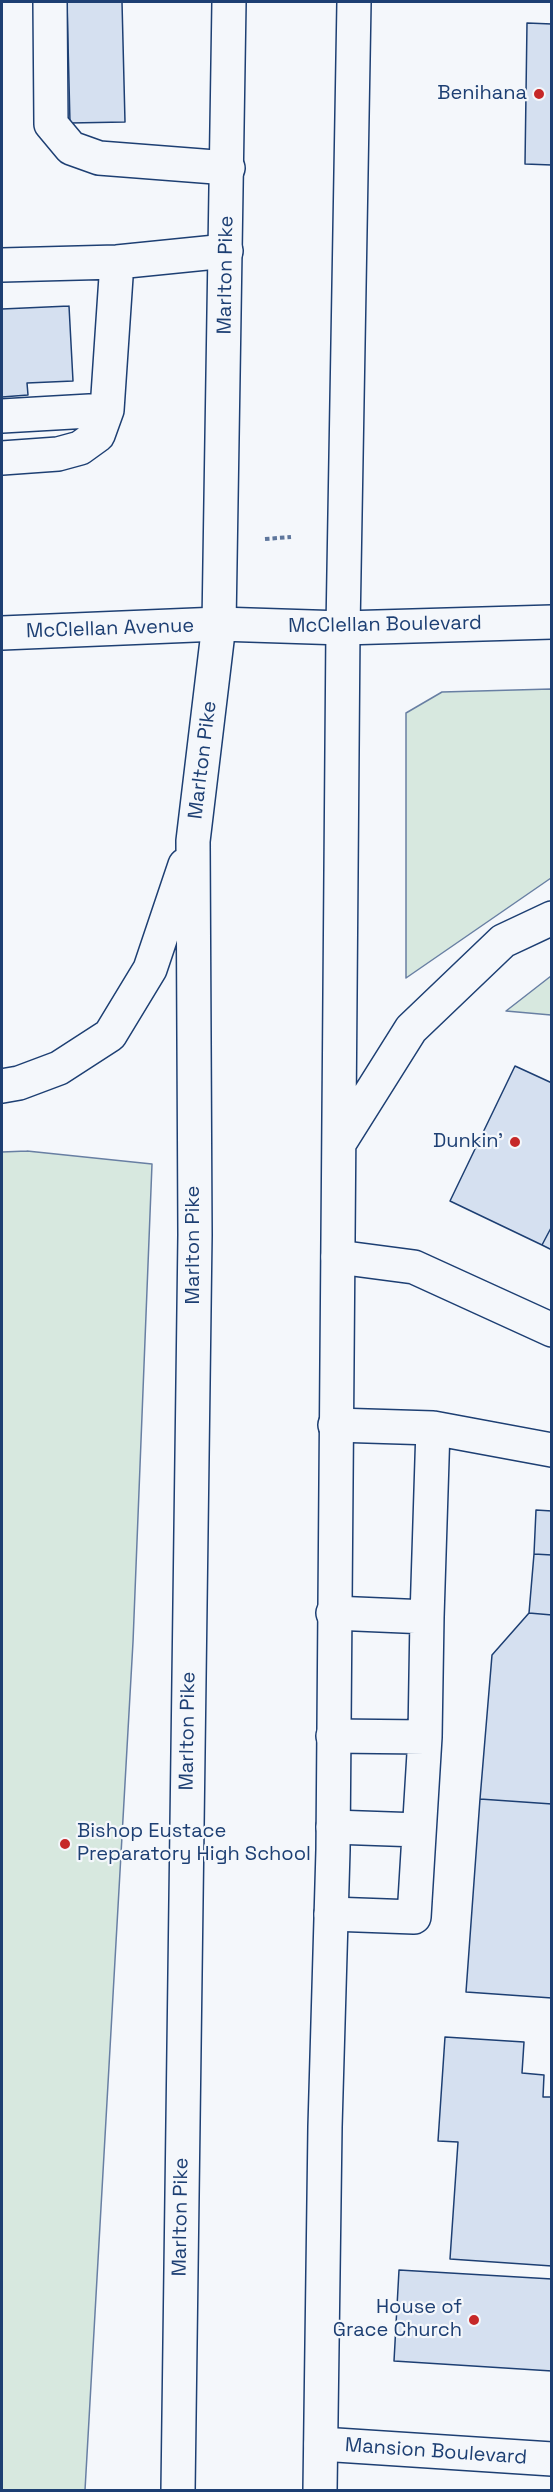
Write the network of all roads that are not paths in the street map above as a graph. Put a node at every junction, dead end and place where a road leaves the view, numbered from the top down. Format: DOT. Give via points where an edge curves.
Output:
graph roads {
  1 [pos="50,2"];
  2 [pos="229,2"];
  3 [pos="354,2"];
  4 [pos="228,168"];
  5 [pos="226,251"];
  6 [pos="117,262"];
  7 [pos="2,265"];
  8 [pos="107,410"];
  9 [pos="2,416"];
  10 [pos="2,458"];
  11 [pos="552,622"];
  12 [pos="219,624"];
  13 [pos="343,628"];
  14 [pos="2,633"];
  15 [pos="193,841"];
  16 [pos="552,918"];
  17 [pos="2,1086"];
  18 [pos="340,1142"];
  19 [pos="338,1257"];
  20 [pos="552,1330"];
  21 [pos="335,1425"];
  22 [pos="433,1428"];
  23 [pos="552,1450"];
  24 [pos="333,1613"];
  25 [pos="427,1617"];
  26 [pos="333,1736"];
  27 [pos="425,1737"];
  28 [pos="333,1827"];
  29 [pos="419,1830"];
  30 [pos="331,1914"];
  31 [pos="321,2444"];
  32 [pos="552,2459"];
  33 [pos="178,2490"];
  34 [pos="320,2490"];
  1 -- 4 [label="main road" via="51,124 71,148 99,158"];
  2 -- 4 [label="main road, Marlton Pike"];
  3 -- 13 [label="main road"];
  4 -- 5 [label="main road, Marlton Pike"];
  5 -- 6 [label="main road"];
  5 -- 12 [label="main road, Marlton Pike"];
  6 -- 7 [label="main road"];
  6 -- 8 [label="main road"];
  8 -- 9 [label="main road"];
  8 -- 10 [label="main road" via="98,435 80,448 41,457"];
  11 -- 13 [label="main road, McClellan Boulevard"];
  12 -- 13 [label="main road, McClellan Boulevard"];
  12 -- 14 [label="main road, McClellan Avenue"];
  12 -- 15 [label="main road, Marlton Pike"];
  13 -- 18 [label="main road"];
  15 -- 17 [label="main road" via="150,969 110,1035 59,1068"];
  15 -- 33 [label="main road, Marlton Pike" via="195,1235"];
  16 -- 18 [label="main road" via="503,941 411,1029"];
  18 -- 19 [label="main road"];
  19 -- 20 [label="main road" via="414,1267"];
  19 -- 21 [label="main road"];
  21 -- 22 [label="main road"];
  21 -- 24 [label="main road"];
  22 -- 23 [label="main road"];
  22 -- 25 [label="main road"];
  24 -- 25 [label="main road"];
  24 -- 26 [label="main road"];
  25 -- 27 [label="main road"];
  26 -- 27 [label="main road"];
  26 -- 28 [label="main road"];
  27 -- 29 [label="main road"];
  28 -- 29 [label="main road"];
  28 -- 30 [label="main road"];
  29 -- 30 [label="main road" via="414,1917"];
  30 -- 31 [label="main road"];
  31 -- 32 [label="main road, Mansion Boulevard"];
  31 -- 34 [label="main road"];
}
